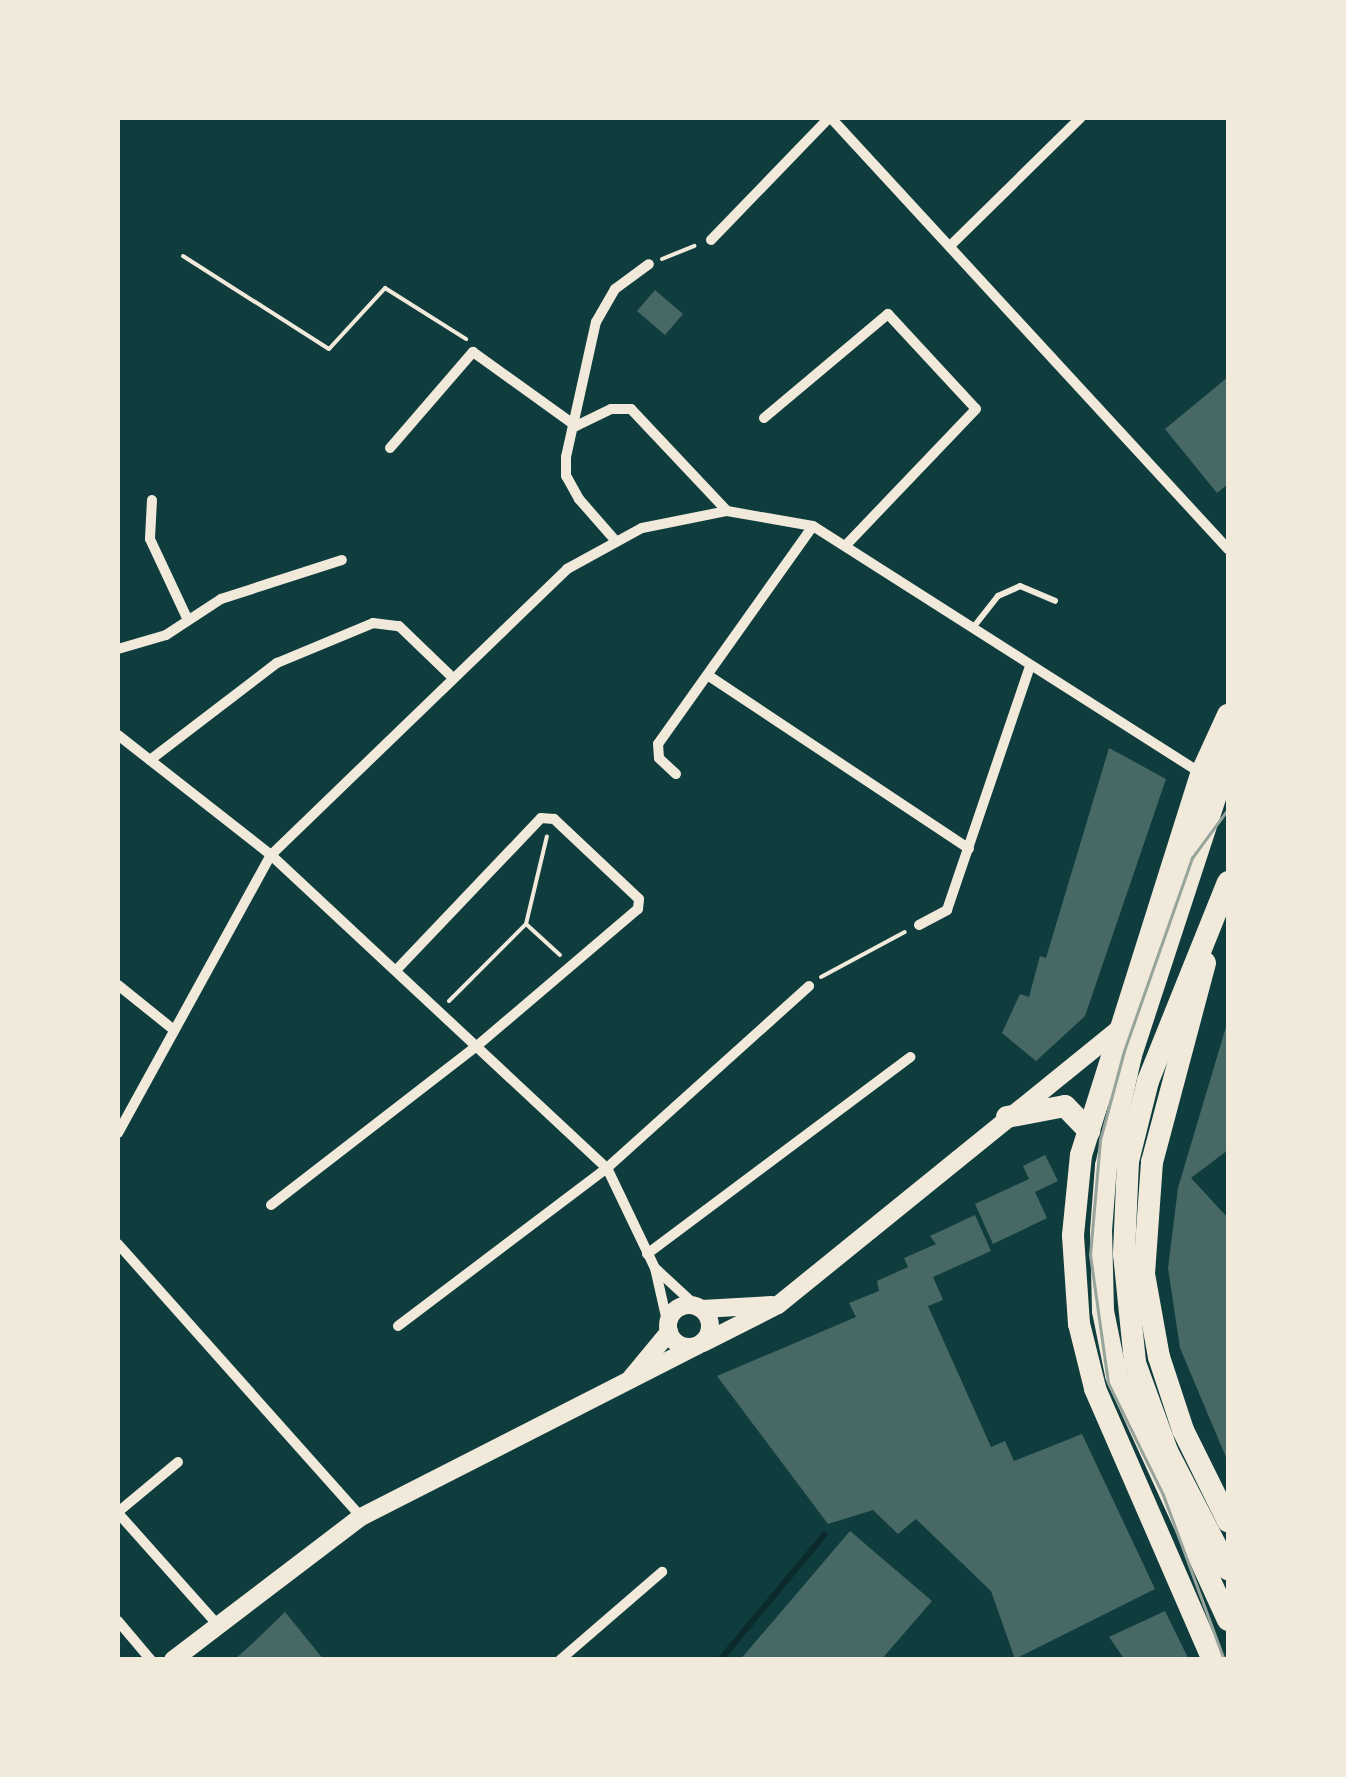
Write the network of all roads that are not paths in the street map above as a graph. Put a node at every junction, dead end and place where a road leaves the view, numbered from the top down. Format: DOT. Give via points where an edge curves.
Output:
graph roads {
  1 [pos="830,118"];
  2 [pos="1080,118"];
  3 [pos="711,240"];
  4 [pos="952,244"];
  5 [pos="648,264"];
  6 [pos="764,418"];
  7 [pos="576,426"];
  8 [pos="390,448"];
  9 [pos="152,500"];
  10 [pos="728,511"];
  11 [pos="814,526"];
  12 [pos="614,539"];
  13 [pos="848,544"];
  14 [pos="1228,549"];
  15 [pos="342,560"];
  16 [pos="1055,601"];
  17 [pos="188,620"];
  18 [pos="972,630"];
  19 [pos="118,649"];
  20 [pos="1028,669"];
  21 [pos="709,676"];
  22 [pos="453,678"];
  23 [pos="1228,714"];
  24 [pos="1228,729"];
  25 [pos="118,735"];
  26 [pos="150,760"];
  27 [pos="1218,770"];
  28 [pos="676,774"];
  29 [pos="969,849"];
  30 [pos="271,855"];
  31 [pos="1228,882"];
  32 [pos="919,925"];
  33 [pos="1211,930"];
  34 [pos="396,970"];
  35 [pos="118,985"];
  36 [pos="809,986"];
  37 [pos="1121,1027"];
  38 [pos="174,1030"];
  39 [pos="478,1045"];
  40 [pos="910,1057"];
  41 [pos="1007,1117"];
  42 [pos="1088,1130"];
  43 [pos="118,1133"];
  44 [pos="607,1168"];
  45 [pos="271,1205"];
  46 [pos="118,1244"];
  47 [pos="647,1254"];
  48 [pos="655,1268"];
  49 [pos="778,1305"];
  50 [pos="698,1307"];
  51 [pos="398,1326"];
  52 [pos="668,1328"];
  53 [pos="700,1344"];
  54 [pos="628,1382"];
  55 [pos="178,1462"];
  56 [pos="118,1512"];
  57 [pos="361,1517"];
  58 [pos="1228,1522"];
  59 [pos="1228,1569"];
  60 [pos="662,1572"];
  61 [pos="1228,1620"];
  62 [pos="118,1621"];
  63 [pos="216,1622"];
  64 [pos="150,1660"];
  65 [pos="172,1660"];
  66 [pos="560,1660"];
  67 [pos="1213,1660"];
  1 -- 3 [label="street"];
  1 -- 4 [label="street"];
  2 -- 4 [label="street"];
  4 -- 14 [label="street"];
  5 -- 7 [label="street" via="615,288 596,322"];
  6 -- 13 [label="street" via="888,314 976,409"];
  7 -- 8 [label="street" via="473,352"];
  7 -- 10 [label="street" via="611,409 631,408"];
  7 -- 12 [label="street" via="566,476"];
  9 -- 17 [label="street" via="150,539"];
  10 -- 11 [label="street"];
  10 -- 12 [label="street"];
  11 -- 13 [label="street"];
  11 -- 21 [label="street"];
  12 -- 22 [label="street" via="566,569"];
  13 -- 18 [label="street"];
  15 -- 17 [label="street" via="221,599"];
  16 -- 18 [label="lane" via="1020,586 998,596"];
  17 -- 19 [label="street" via="137,648"];
  18 -- 20 [label="street"];
  20 -- 27 [label="street"];
  20 -- 29 [label="street"];
  21 -- 28 [label="street" via="658,744 659,758"];
  21 -- 29 [label="street"];
  22 -- 26 [label="street" via="398,626 373,623 277,664"];
  22 -- 30 [label="street"];
  23 -- 27 [label="main road"];
  24 -- 27 [label="main road"];
  25 -- 26 [label="street"];
  26 -- 30 [label="street"];
  27 -- 37 [label="main road"];
  27 -- 61 [label="main road" via="1208,790 1205,832 1131,1055 1106,1166 1102,1295 1116,1374"];
  29 -- 32 [label="street" via="948,910"];
  30 -- 34 [label="street"];
  30 -- 38 [label="street"];
  31 -- 33 [label="main road"];
  33 -- 58 [label="main road" via="1196,1012 1152,1162 1144,1274 1158,1357"];
  33 -- 59 [label="main road" via="1148,1080 1128,1161 1124,1270 1135,1362 1167,1451"];
  34 -- 39 [label="street"];
  34 -- 39 [label="street" via="541,818 554,819 634,890 638,909"];
  35 -- 38 [label="street"];
  36 -- 44 [label="street"];
  37 -- 41 [label="street"];
  37 -- 42 [label="main road"];
  38 -- 43 [label="street"];
  39 -- 44 [label="street"];
  39 -- 45 [label="street"];
  40 -- 47 [label="street"];
  41 -- 42 [label="main road" via="1065,1106"];
  41 -- 49 [label="street"];
  42 -- 67 [label="main road" via="1073,1236 1083,1346 1112,1437"];
  44 -- 47 [label="street"];
  44 -- 51 [label="street"];
  46 -- 57 [label="street"];
  47 -- 48 [label="street"];
  48 -- 50 [label="street"];
  48 -- 52 [label="street"];
  49 -- 50 [label="street"];
  49 -- 53 [label="street"];
  50 -- 52 [label="street" via="677,1309"];
  50 -- 53 [label="street" via="711,1325"];
  52 -- 53 [label="street" via="676,1344"];
  52 -- 54 [label="street"];
  53 -- 54 [label="street"];
  54 -- 57 [label="street"];
  55 -- 56 [label="street"];
  56 -- 63 [label="street"];
  57 -- 63 [label="street"];
  60 -- 66 [label="street"];
  62 -- 64 [label="street"];
  63 -- 65 [label="street"];
}
